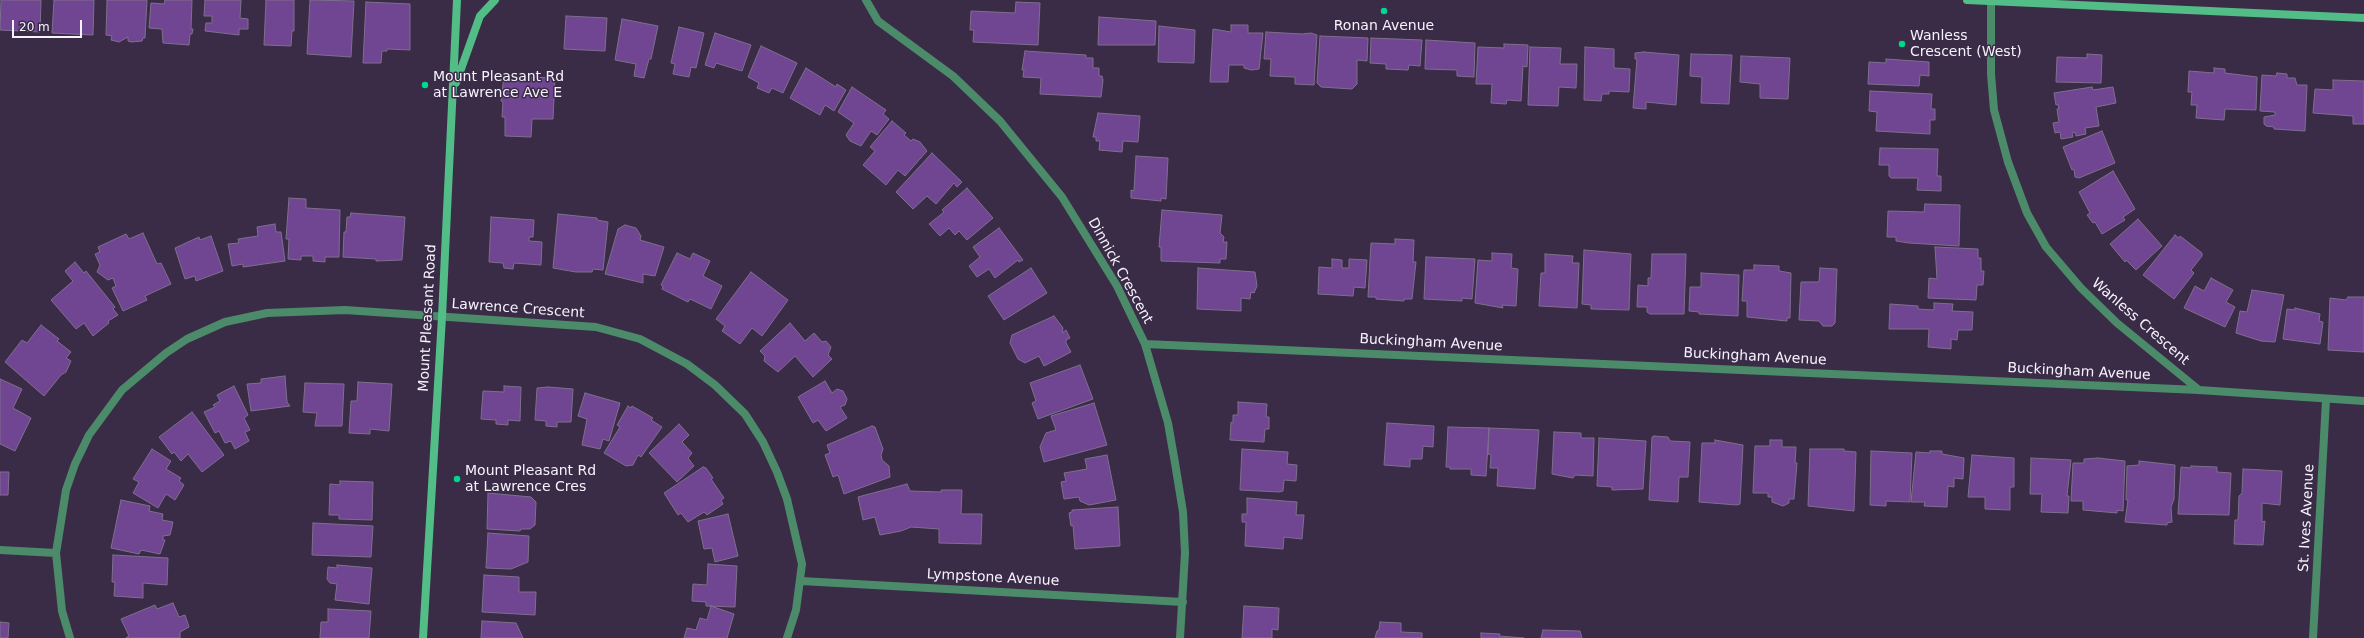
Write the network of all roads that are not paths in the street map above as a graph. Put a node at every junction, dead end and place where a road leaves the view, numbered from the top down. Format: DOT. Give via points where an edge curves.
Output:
graph roads {
  1 [pos="457,0"];
  2 [pos="495,0"];
  3 [pos="866,0"];
  4 [pos="1966,0"];
  5 [pos="1991,1"];
  6 [pos="2364,18"];
  7 [pos="453,91"];
  8 [pos="442,316"];
  9 [pos="1144,344"];
  10 [pos="2199,390"];
  11 [pos="2326,400"];
  12 [pos="2364,401"];
  13 [pos="0,550"];
  14 [pos="56,553"];
  15 [pos="801,580"];
  16 [pos="1183,602"];
  17 [pos="70,638"];
  18 [pos="423,638"];
  19 [pos="788,638"];
  20 [pos="1180,638"];
  21 [pos="2314,638"];
  1 -- 7 [label="main road, Mount Pleasant Road"];
  2 -- 7 [label="main road" via="480,16"];
  3 -- 9 [label="street, Dinnick Crescent" via="878,21 953,76 1000,121 1030,157 1062,197 1094,247 1117,286"];
  4 -- 5 [label="main road"];
  5 -- 6 [label="main road"];
  5 -- 10 [label="street, Wanless Crescent" via="1991,74 1994,110 2008,162 2027,213 2046,247 2081,288 2117,323"];
  7 -- 8 [label="main road, Mount Pleasant Road"];
  8 -- 14 [label="street, Lawrence Crescent" via="344,310 267,313 225,322 187,339 145,369 122,390 90,436 75,464 66,490"];
  8 -- 15 [label="street, Lawrence Crescent" via="596,327 640,339 687,364 715,385 745,414 763,442 786,499 802,564"];
  8 -- 18 [label="main road, Mount Pleasant Road"];
  9 -- 10 [label="street, Buckingham Avenue"];
  9 -- 16 [label="street, Dinnick Crescent" via="1168,423 1183,512"];
  10 -- 11 [label="street, Buckingham Avenue"];
  11 -- 12 [label="street, Buckingham Avenue"];
  11 -- 21 [label="street, St. Ives Avenue"];
  13 -- 14 [label="street"];
  14 -- 17 [label="street, Lawrence Crescent" via="60,595"];
  15 -- 16 [label="street, Lympstone Avenue"];
  15 -- 19 [label="street, Lawrence Crescent"];
  16 -- 20 [label="street, Dinnick Crescent"];
}
